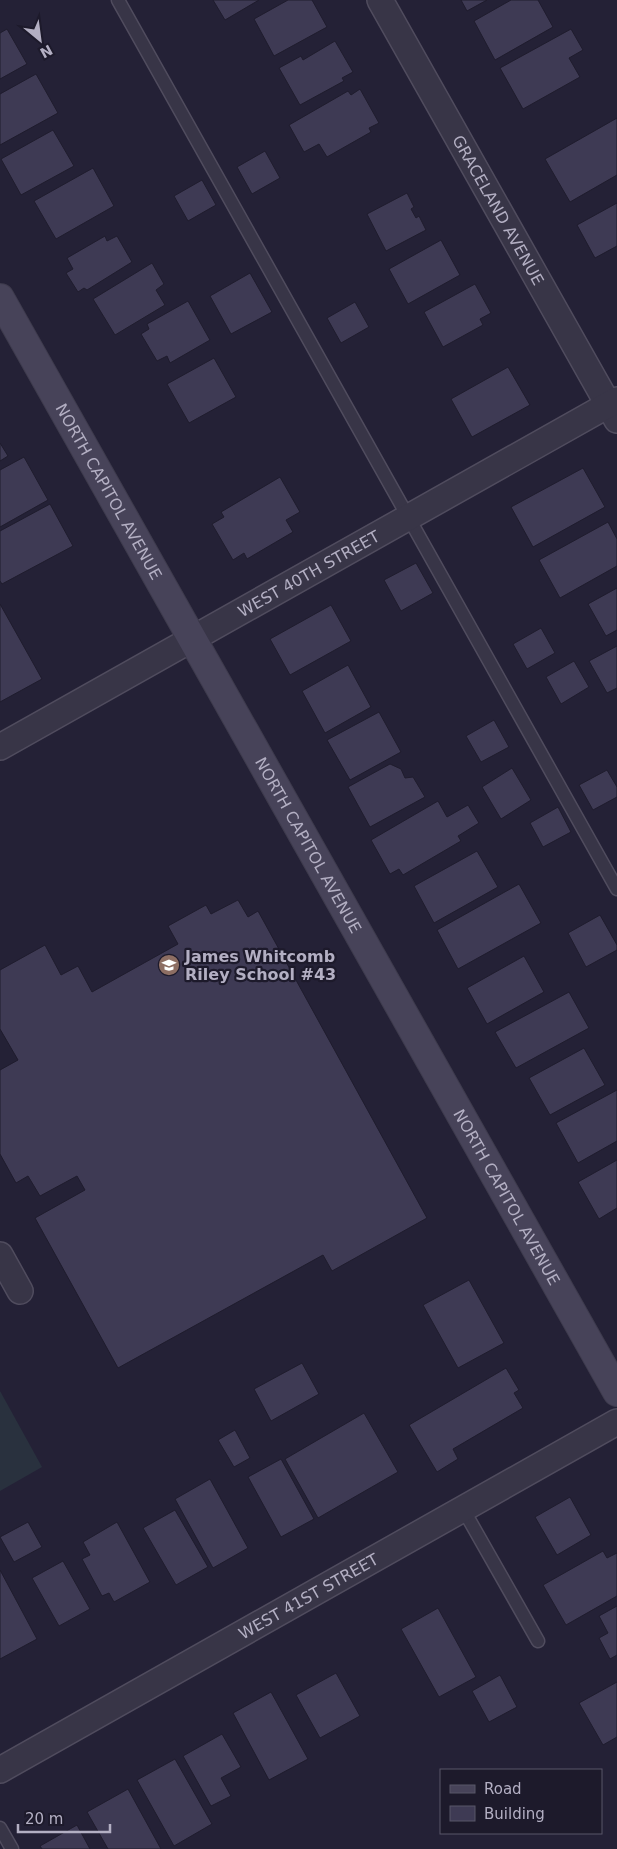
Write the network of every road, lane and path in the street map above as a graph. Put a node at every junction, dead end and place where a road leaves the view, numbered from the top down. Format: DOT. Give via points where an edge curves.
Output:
graph roads {
  1 [pos="118,0"];
  2 [pos="380,0"];
  3 [pos="0,298"];
  4 [pos="614,408"];
  5 [pos="409,517"];
  6 [pos="192,638"];
  7 [pos="0,747"];
  8 [pos="617,889"];
  9 [pos="0,1255"];
  10 [pos="20,1291"];
  11 [pos="617,1392"];
  12 [pos="617,1422"];
  13 [pos="463,1509"];
  14 [pos="538,1641"];
  15 [pos="0,1770"];
  16 [pos="0,1828"];
  17 [pos="12,1849"];
  1 -- 5 [label="lane"];
  2 -- 4 [label="street, GRACELAND AVENUE"];
  3 -- 6 [label="main road, NORTH CAPITOL AVENUE"];
  4 -- 5 [label="street, WEST 40TH STREET"];
  5 -- 6 [label="street, WEST 40TH STREET"];
  5 -- 8 [label="lane"];
  6 -- 7 [label="street, WEST 40TH STREET"];
  6 -- 11 [label="main road, NORTH CAPITOL AVENUE"];
  9 -- 10 [label="street"];
  12 -- 13 [label="street, WEST 41ST STREET"];
  13 -- 14 [label="lane"];
  13 -- 15 [label="street, WEST 41ST STREET"];
  16 -- 17 [label="lane"];
}
